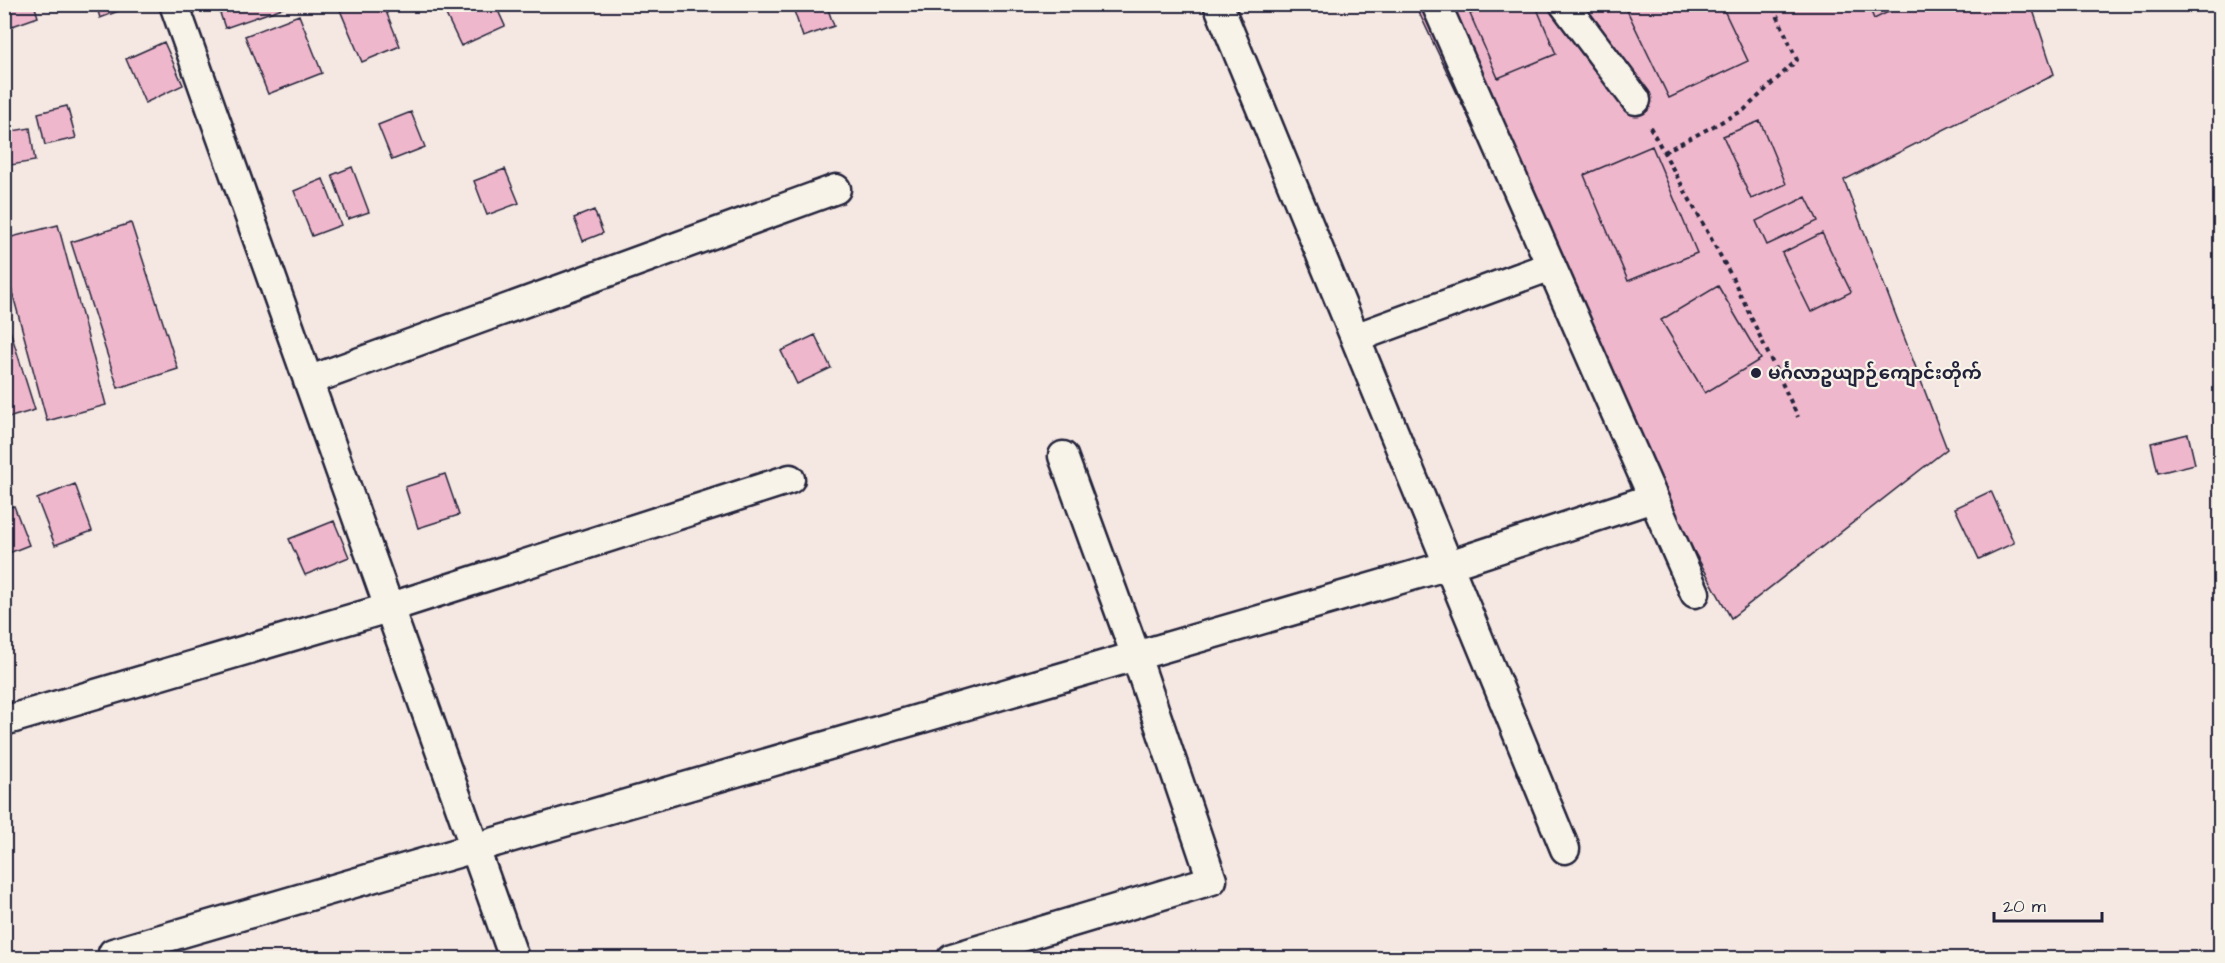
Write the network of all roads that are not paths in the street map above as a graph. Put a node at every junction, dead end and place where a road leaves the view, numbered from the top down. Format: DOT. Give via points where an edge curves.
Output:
graph roads {
  1 [pos="174,4"];
  2 [pos="1218,4"];
  3 [pos="1437,4"];
  4 [pos="1564,4"];
  5 [pos="1636,100"];
  6 [pos="836,189"];
  7 [pos="1551,266"];
  8 [pos="1355,338"];
  9 [pos="308,381"];
  10 [pos="1063,456"];
  11 [pos="790,479"];
  12 [pos="1653,498"];
  13 [pos="1449,565"];
  14 [pos="1695,593"];
  15 [pos="388,608"];
  16 [pos="1136,656"];
  17 [pos="4,721"];
  18 [pos="476,848"];
  19 [pos="1565,849"];
  20 [pos="113,953"];
  21 [pos="514,958"];
  22 [pos="952,958"];
  1 -- 9 [label="street"];
  2 -- 8 [label="street"];
  3 -- 7 [label="street"];
  4 -- 5 [label="street"];
  6 -- 9 [label="street"];
  7 -- 8 [label="street"];
  7 -- 12 [label="street"];
  8 -- 13 [label="street"];
  9 -- 15 [label="street"];
  10 -- 16 [label="street"];
  11 -- 15 [label="street"];
  12 -- 13 [label="street"];
  12 -- 14 [label="street"];
  13 -- 16 [label="street"];
  13 -- 19 [label="street"];
  15 -- 17 [label="street"];
  15 -- 18 [label="street"];
  16 -- 18 [label="street"];
  16 -- 22 [label="street" via="1212,880"];
  18 -- 20 [label="street"];
  18 -- 21 [label="street"];
}
